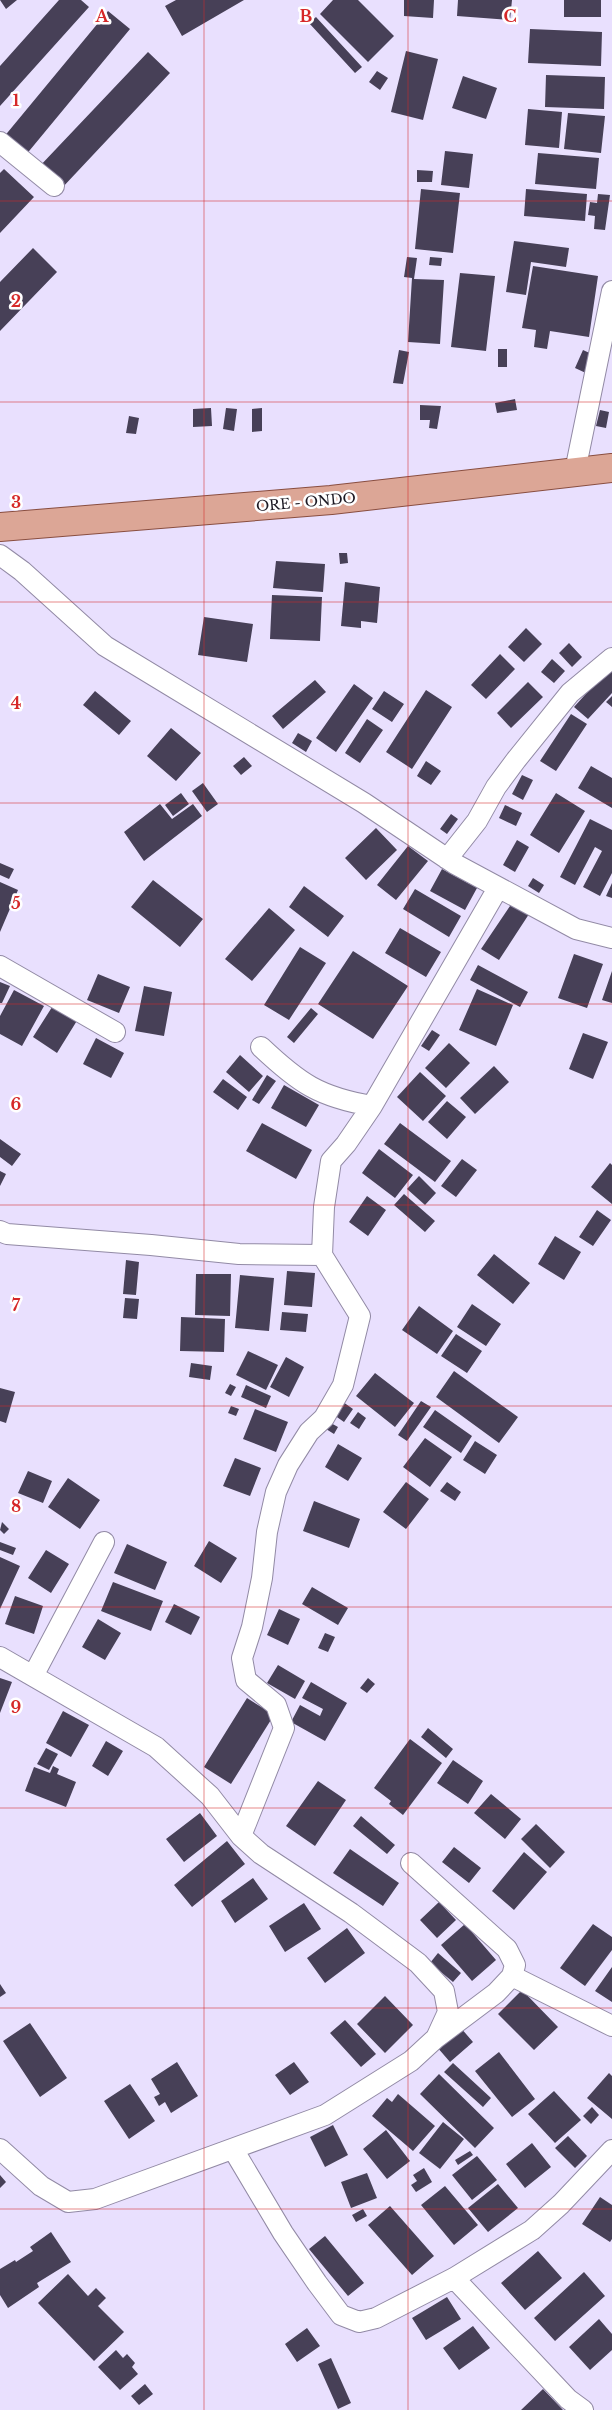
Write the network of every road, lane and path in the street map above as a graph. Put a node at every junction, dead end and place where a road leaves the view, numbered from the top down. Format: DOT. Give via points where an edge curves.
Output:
graph roads {
  1 [pos="0,142"];
  2 [pos="54,186"];
  3 [pos="612,291"];
  4 [pos="612,468"];
  5 [pos="575,471"];
  6 [pos="0,527"];
  7 [pos="0,555"];
  8 [pos="612,658"];
  9 [pos="447,859"];
  10 [pos="498,888"];
  11 [pos="612,938"];
  12 [pos="0,966"];
  13 [pos="115,1032"];
  14 [pos="261,1047"];
  15 [pos="372,1106"];
  16 [pos="2,1238"];
  17 [pos="322,1255"];
  18 [pos="104,1542"];
  19 [pos="0,1657"];
  20 [pos="32,1676"];
  21 [pos="241,1836"];
  22 [pos="411,1863"];
  23 [pos="512,1976"];
  24 [pos="612,2026"];
  25 [pos="436,2038"];
  26 [pos="0,2148"];
  27 [pos="233,2149"];
  28 [pos="612,2150"];
  29 [pos="454,2278"];
  30 [pos="583,2410"];
  1 -- 2 [label="street"];
  3 -- 5 [label="street"];
  4 -- 5 [label="main road, ORE - ONDO"];
  5 -- 6 [label="main road, ORE - ONDO" via="332,500"];
  7 -- 9 [label="street" via="105,646 364,803"];
  8 -- 9 [label="street" via="570,693 516,760 477,821"];
  9 -- 10 [label="street"];
  10 -- 11 [label="street" via="576,928"];
  10 -- 15 [label="street"];
  12 -- 13 [label="street"];
  14 -- 15 [label="street" via="289,1074 316,1092 345,1102"];
  15 -- 17 [label="street" via="331,1161 324,1207"];
  16 -- 17 [label="street" via="151,1245 239,1254"];
  17 -- 21 [label="street" via="360,1316 343,1385 324,1418 309,1432 288,1465 274,1500 262,1578 242,1658 246,1680 276,1705 284,1728"];
  18 -- 20 [label="street"];
  19 -- 20 [label="street"];
  20 -- 21 [label="street" via="156,1747 210,1796"];
  21 -- 25 [label="street" via="279,1868 351,1913 418,1963 444,1991 448,2012"];
  22 -- 23 [label="street" via="507,1949 514,1965"];
  23 -- 24 [label="street"];
  23 -- 25 [label="street"];
  25 -- 27 [label="street" via="411,2060 325,2115"];
  26 -- 27 [label="street" via="41,2186 68,2202 95,2199"];
  27 -- 29 [label="street" via="283,2233 341,2315 359,2322 376,2318"];
  28 -- 29 [label="street" via="532,2230"];
  29 -- 30 [label="street" via="568,2399"];
}
